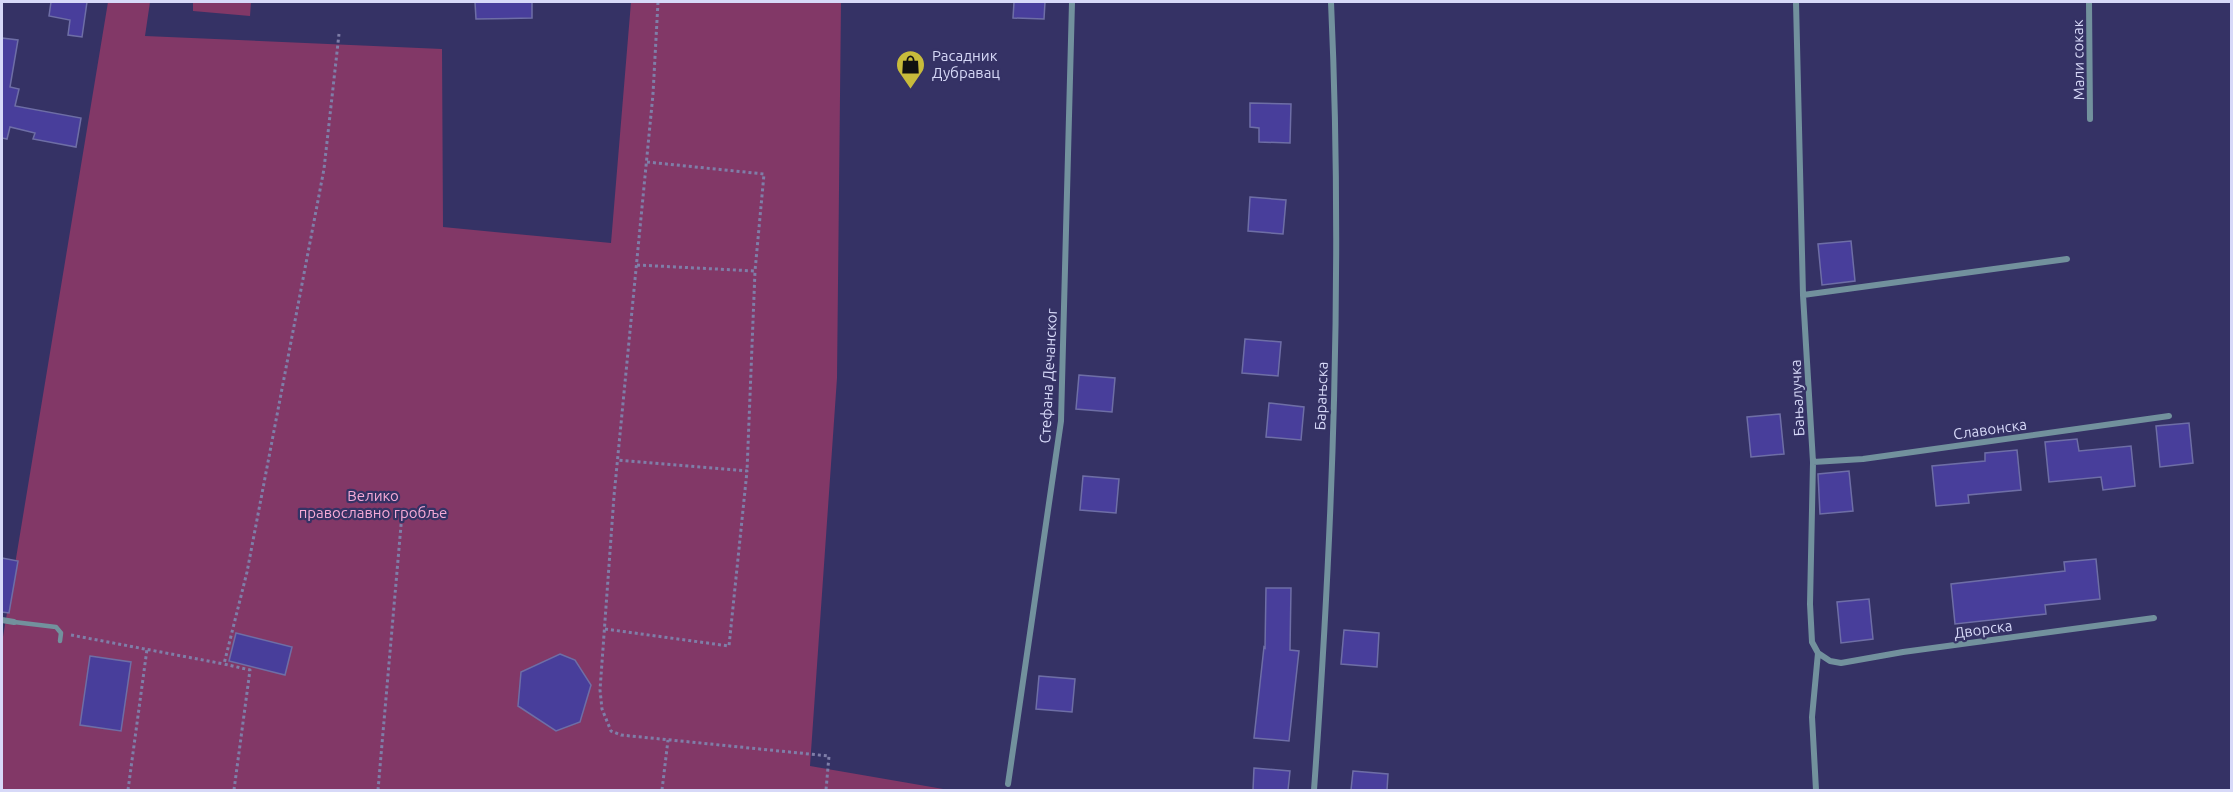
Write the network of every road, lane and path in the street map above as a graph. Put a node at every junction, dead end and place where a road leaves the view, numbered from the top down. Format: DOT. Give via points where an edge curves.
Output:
graph roads {
  1 [pos="658,2"];
  2 [pos="1072,2"];
  3 [pos="1331,2"];
  4 [pos="1796,2"];
  5 [pos="2089,2"];
  6 [pos="339,34"];
  7 [pos="2090,119"];
  8 [pos="646,162"];
  9 [pos="2067,260"];
  10 [pos="637,265"];
  11 [pos="755,271"];
  12 [pos="1803,295"];
  13 [pos="2169,416"];
  14 [pos="617,460"];
  15 [pos="1813,462"];
  16 [pos="747,471"];
  17 [pos="402,514"];
  18 [pos="2154,618"];
  19 [pos="2,620"];
  20 [pos="14,622"];
  21 [pos="604,629"];
  22 [pos="61,633"];
  23 [pos="60,640"];
  24 [pos="147,649"];
  25 [pos="1818,653"];
  26 [pos="225,664"];
  27 [pos="668,740"];
  28 [pos="1008,784"];
  29 [pos="128,790"];
  30 [pos="234,790"];
  31 [pos="378,790"];
  32 [pos="662,790"];
  33 [pos="826,790"];
  34 [pos="1314,790"];
  35 [pos="1816,790"];
  1 -- 8 [label="path"];
  2 -- 28 [label="street, Стефана Дечанског" via="1061,421"];
  3 -- 34 [label="street, Барањска" via="1336,121 1334,362 1324,654"];
  4 -- 12 [label="street, Бањалучка"];
  5 -- 7 [label="street, Мали сокак"];
  6 -- 26 [label="path" via="324,169 248,572"];
  8 -- 10 [label="path"];
  8 -- 11 [label="path" via="764,174"];
  9 -- 12 [label="street"];
  10 -- 11 [label="path"];
  10 -- 14 [label="path"];
  11 -- 16 [label="path"];
  12 -- 15 [label="street, Бањалучка"];
  13 -- 15 [label="street, Славонска" via="1863,459"];
  14 -- 16 [label="path"];
  14 -- 21 [label="path"];
  15 -- 25 [label="street, Бањалучка" via="1810,604 1812,642"];
  16 -- 21 [label="path" via="729,646"];
  17 -- 31 [label="path"];
  18 -- 25 [label="street, Дворска" via="1841,663"];
  19 -- 20 [label="street"];
  20 -- 22 [label="lane" via="56,627"];
  21 -- 27 [label="path" via="600,690 610,731"];
  22 -- 23 [label="lane"];
  22 -- 24 [label="path"];
  24 -- 26 [label="path"];
  24 -- 29 [label="path"];
  25 -- 35 [label="street, Бањалучка" via="1812,717"];
  26 -- 30 [label="path" via="250,670"];
  27 -- 32 [label="path"];
  27 -- 33 [label="path" via="829,756"];
}
